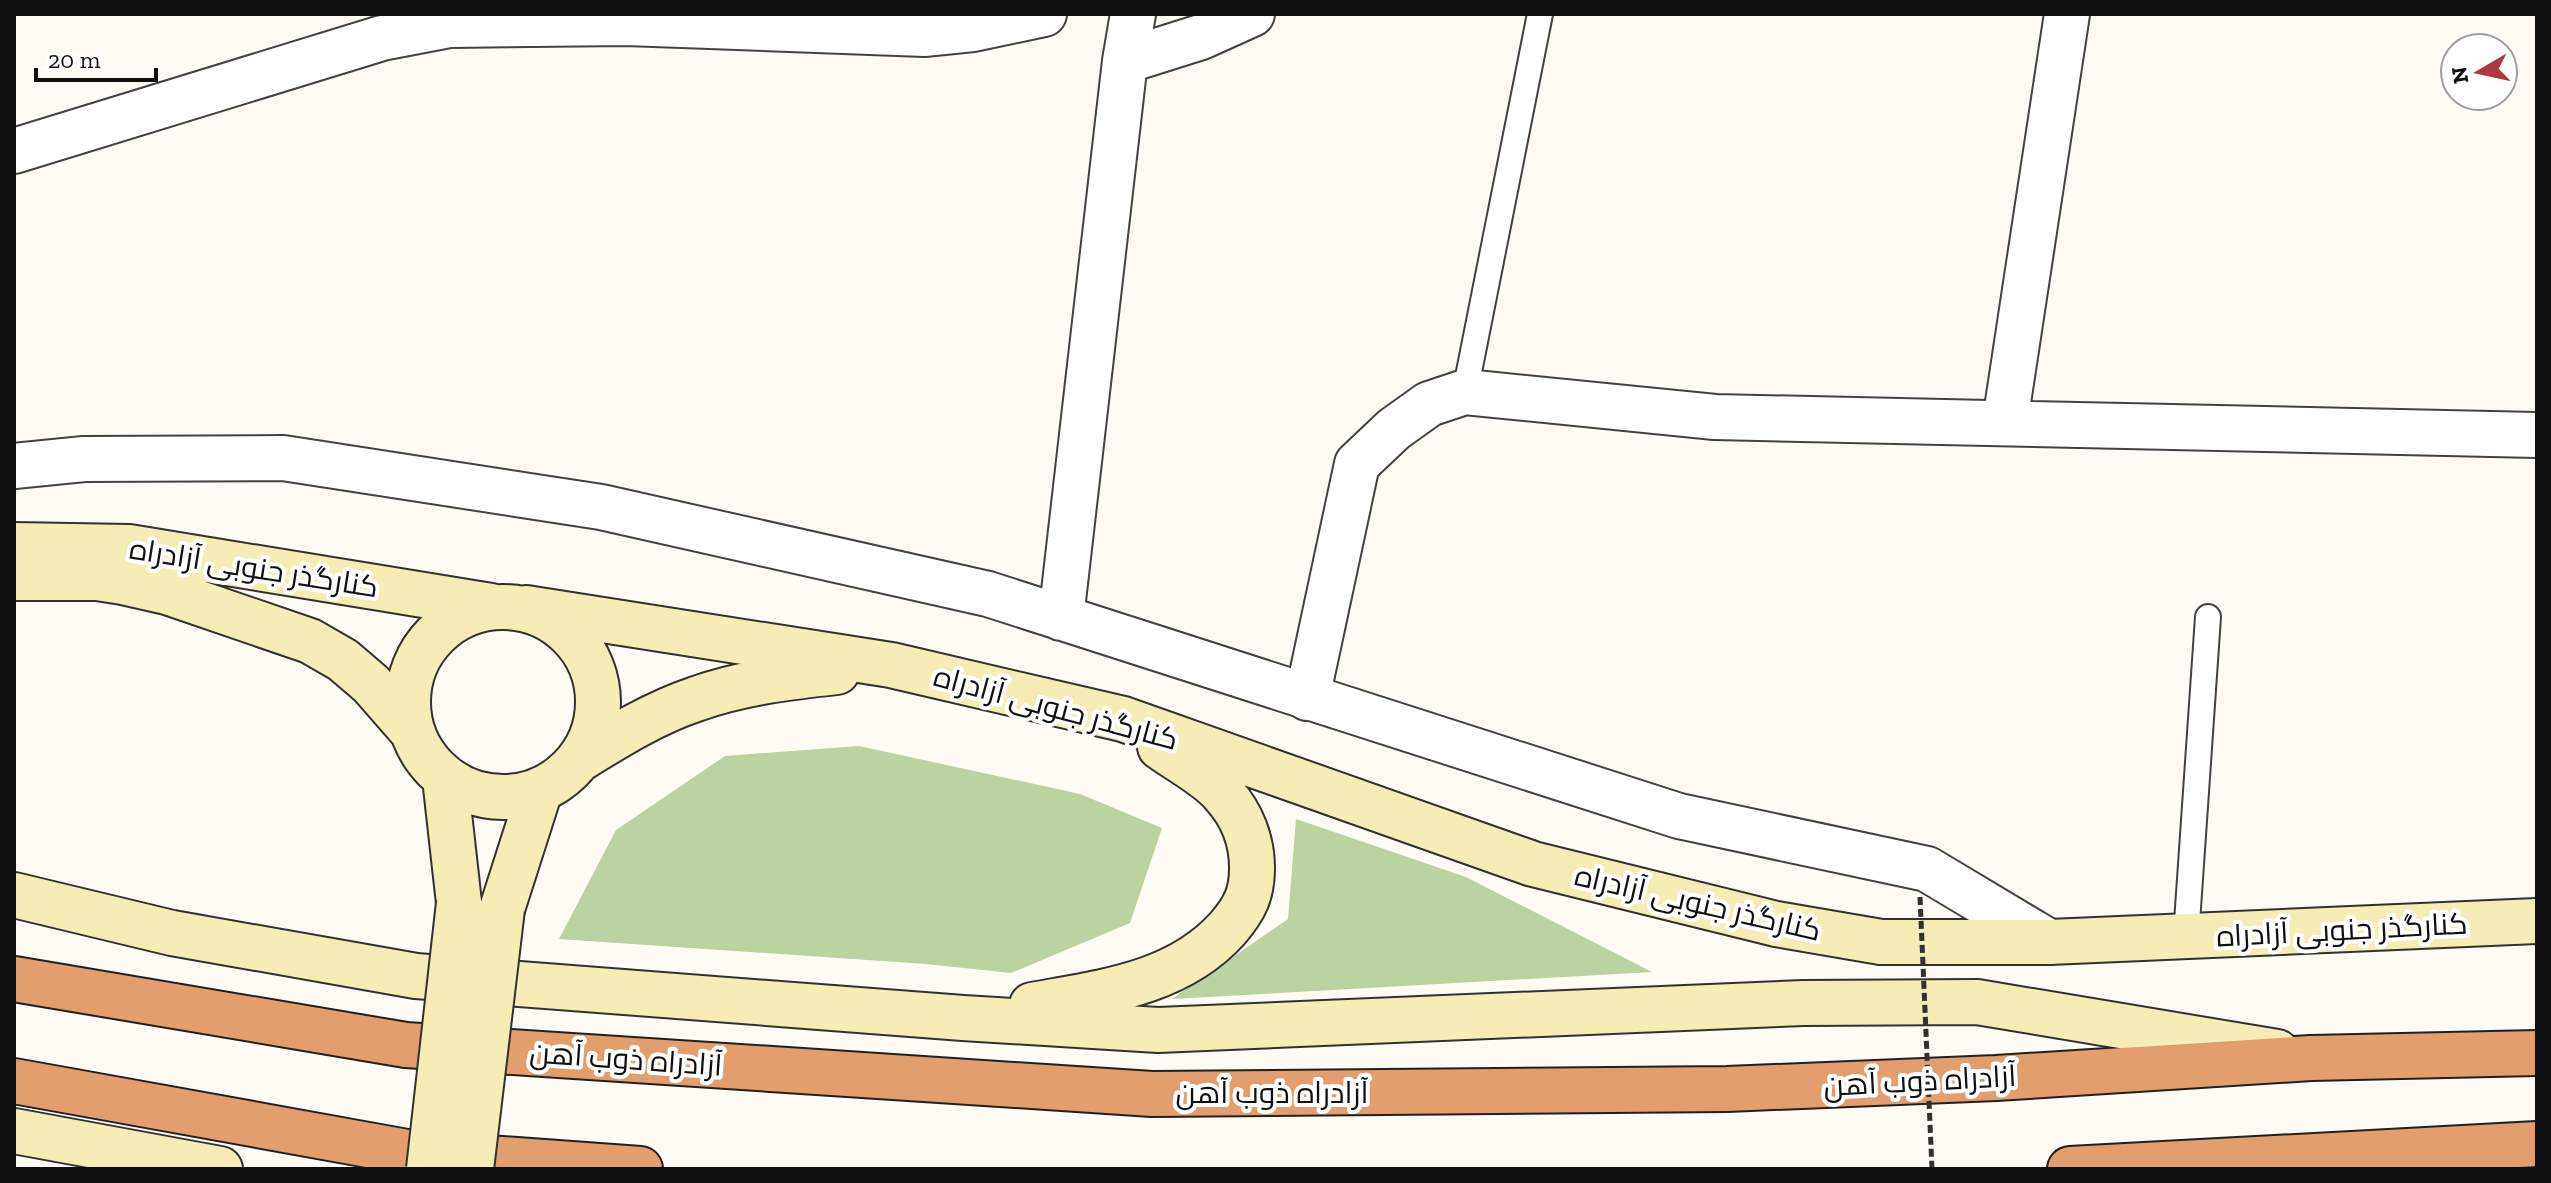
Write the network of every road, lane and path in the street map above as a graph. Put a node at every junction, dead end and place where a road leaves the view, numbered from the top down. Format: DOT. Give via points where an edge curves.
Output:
graph roads {
  1 [pos="1044,14"];
  2 [pos="1133,14"];
  3 [pos="1252,14"];
  4 [pos="1540,14"];
  5 [pos="2067,14"];
  6 [pos="1125,61"];
  7 [pos="14,151"];
  8 [pos="1465,392"];
  9 [pos="2005,422"];
  10 [pos="2537,435"];
  11 [pos="14,466"];
  12 [pos="14,545"];
  13 [pos="14,578"];
  14 [pos="509,607"];
  15 [pos="2208,617"];
  16 [pos="1061,618"];
  17 [pos="891,665"];
  18 [pos="1307,698"];
  19 [pos="1123,719"];
  20 [pos="412,731"];
  21 [pos="580,759"];
  22 [pos="445,778"];
  23 [pos="540,790"];
  24 [pos="14,895"];
  25 [pos="1920,897"];
  26 [pos="2537,921"];
  27 [pos="2186,937"];
  28 [pos="2049,942"];
  29 [pos="14,979"];
  30 [pos="963,1018"];
  31 [pos="2537,1053"];
  32 [pos="2311,1058"];
  33 [pos="14,1081"];
  34 [pos="14,1131"];
  35 [pos="2525,1144"];
  36 [pos="220,1169"];
  37 [pos="429,1169"];
  38 [pos="471,1169"];
  39 [pos="640,1169"];
  40 [pos="1932,1169"];
  41 [pos="2070,1169"];
  42 [pos="2375,1169"];
  1 -- 7 [label="street" via="924,34 626,23 450,25 382,38"];
  2 -- 6 [label="street"];
  3 -- 6 [label="street"];
  4 -- 8 [label="lane"];
  5 -- 9 [label="street"];
  6 -- 16 [label="street"];
  8 -- 9 [label="street" via="1715,417"];
  8 -- 18 [label="street" via="1429,404 1357,464"];
  9 -- 10 [label="street"];
  11 -- 16 [label="street" via="84,459 283,458 601,507 988,594"];
  12 -- 14 [label="main road, کنارگذر جنوبی آزادراه" via="129,547"];
  13 -- 20 [label="main road, کنارگذر جنوبی آزادراه" via="123,582 310,641 371,684"];
  14 -- 17 [label="main road, کنارگذر جنوبی آزادراه"];
  14 -- 20 [label="main road" via="461,615 433,636 415,664 407,697"];
  14 -- 21 [label="main road" via="554,620 577,642 592,669 598,700 594,731"];
  15 -- 27 [label="lane"];
  16 -- 18 [label="street"];
  17 -- 19 [label="main road, کنارگذر جنوبی آزادراه"];
  17 -- 21 [label="main road, کنارگذر جنوبی آزادراه" via="780,679 698,698 641,722"];
  18 -- 28 [label="street" via="1679,816 1927,869"];
  19 -- 28 [label="main road, کنارگذر جنوبی آزادراه" via="1533,864 1776,924 1881,942"];
  19 -- 30 [label="main road" via="1223,793 1246,827 1252,860 1246,907 1210,948 1165,974 1115,990"];
  20 -- 22 [label="main road" via="425,757"];
  21 -- 23 [label="main road"];
  22 -- 23 [label="main road" via="474,794 507,797"];
  22 -- 37 [label="main road, bridge" via="459,903"];
  23 -- 38 [label="main road, bridge" via="502,909"];
  24 -- 30 [label="main road" via="172,933 416,976"];
  25 -- 40 [label="path, bridge"];
  26 -- 27 [label="main road, کنارگذر جنوبی آزادراه"];
  27 -- 28 [label="main road, کنارگذر جنوبی آزادراه"];
  29 -- 32 [label="highway, آزادراه ذوب آهن" via="406,1045 1152,1094 1727,1089"];
  30 -- 32 [label="main road" via="1158,1030 1803,1003 1977,1002"];
  31 -- 32 [label="highway, آزادراه ذوب آهن"];
  33 -- 39 [label="highway" via="407,1152"];
  34 -- 36 [label="main road"];
  35 -- 41 [label="highway"];
  35 -- 42 [label="main road"];
}
